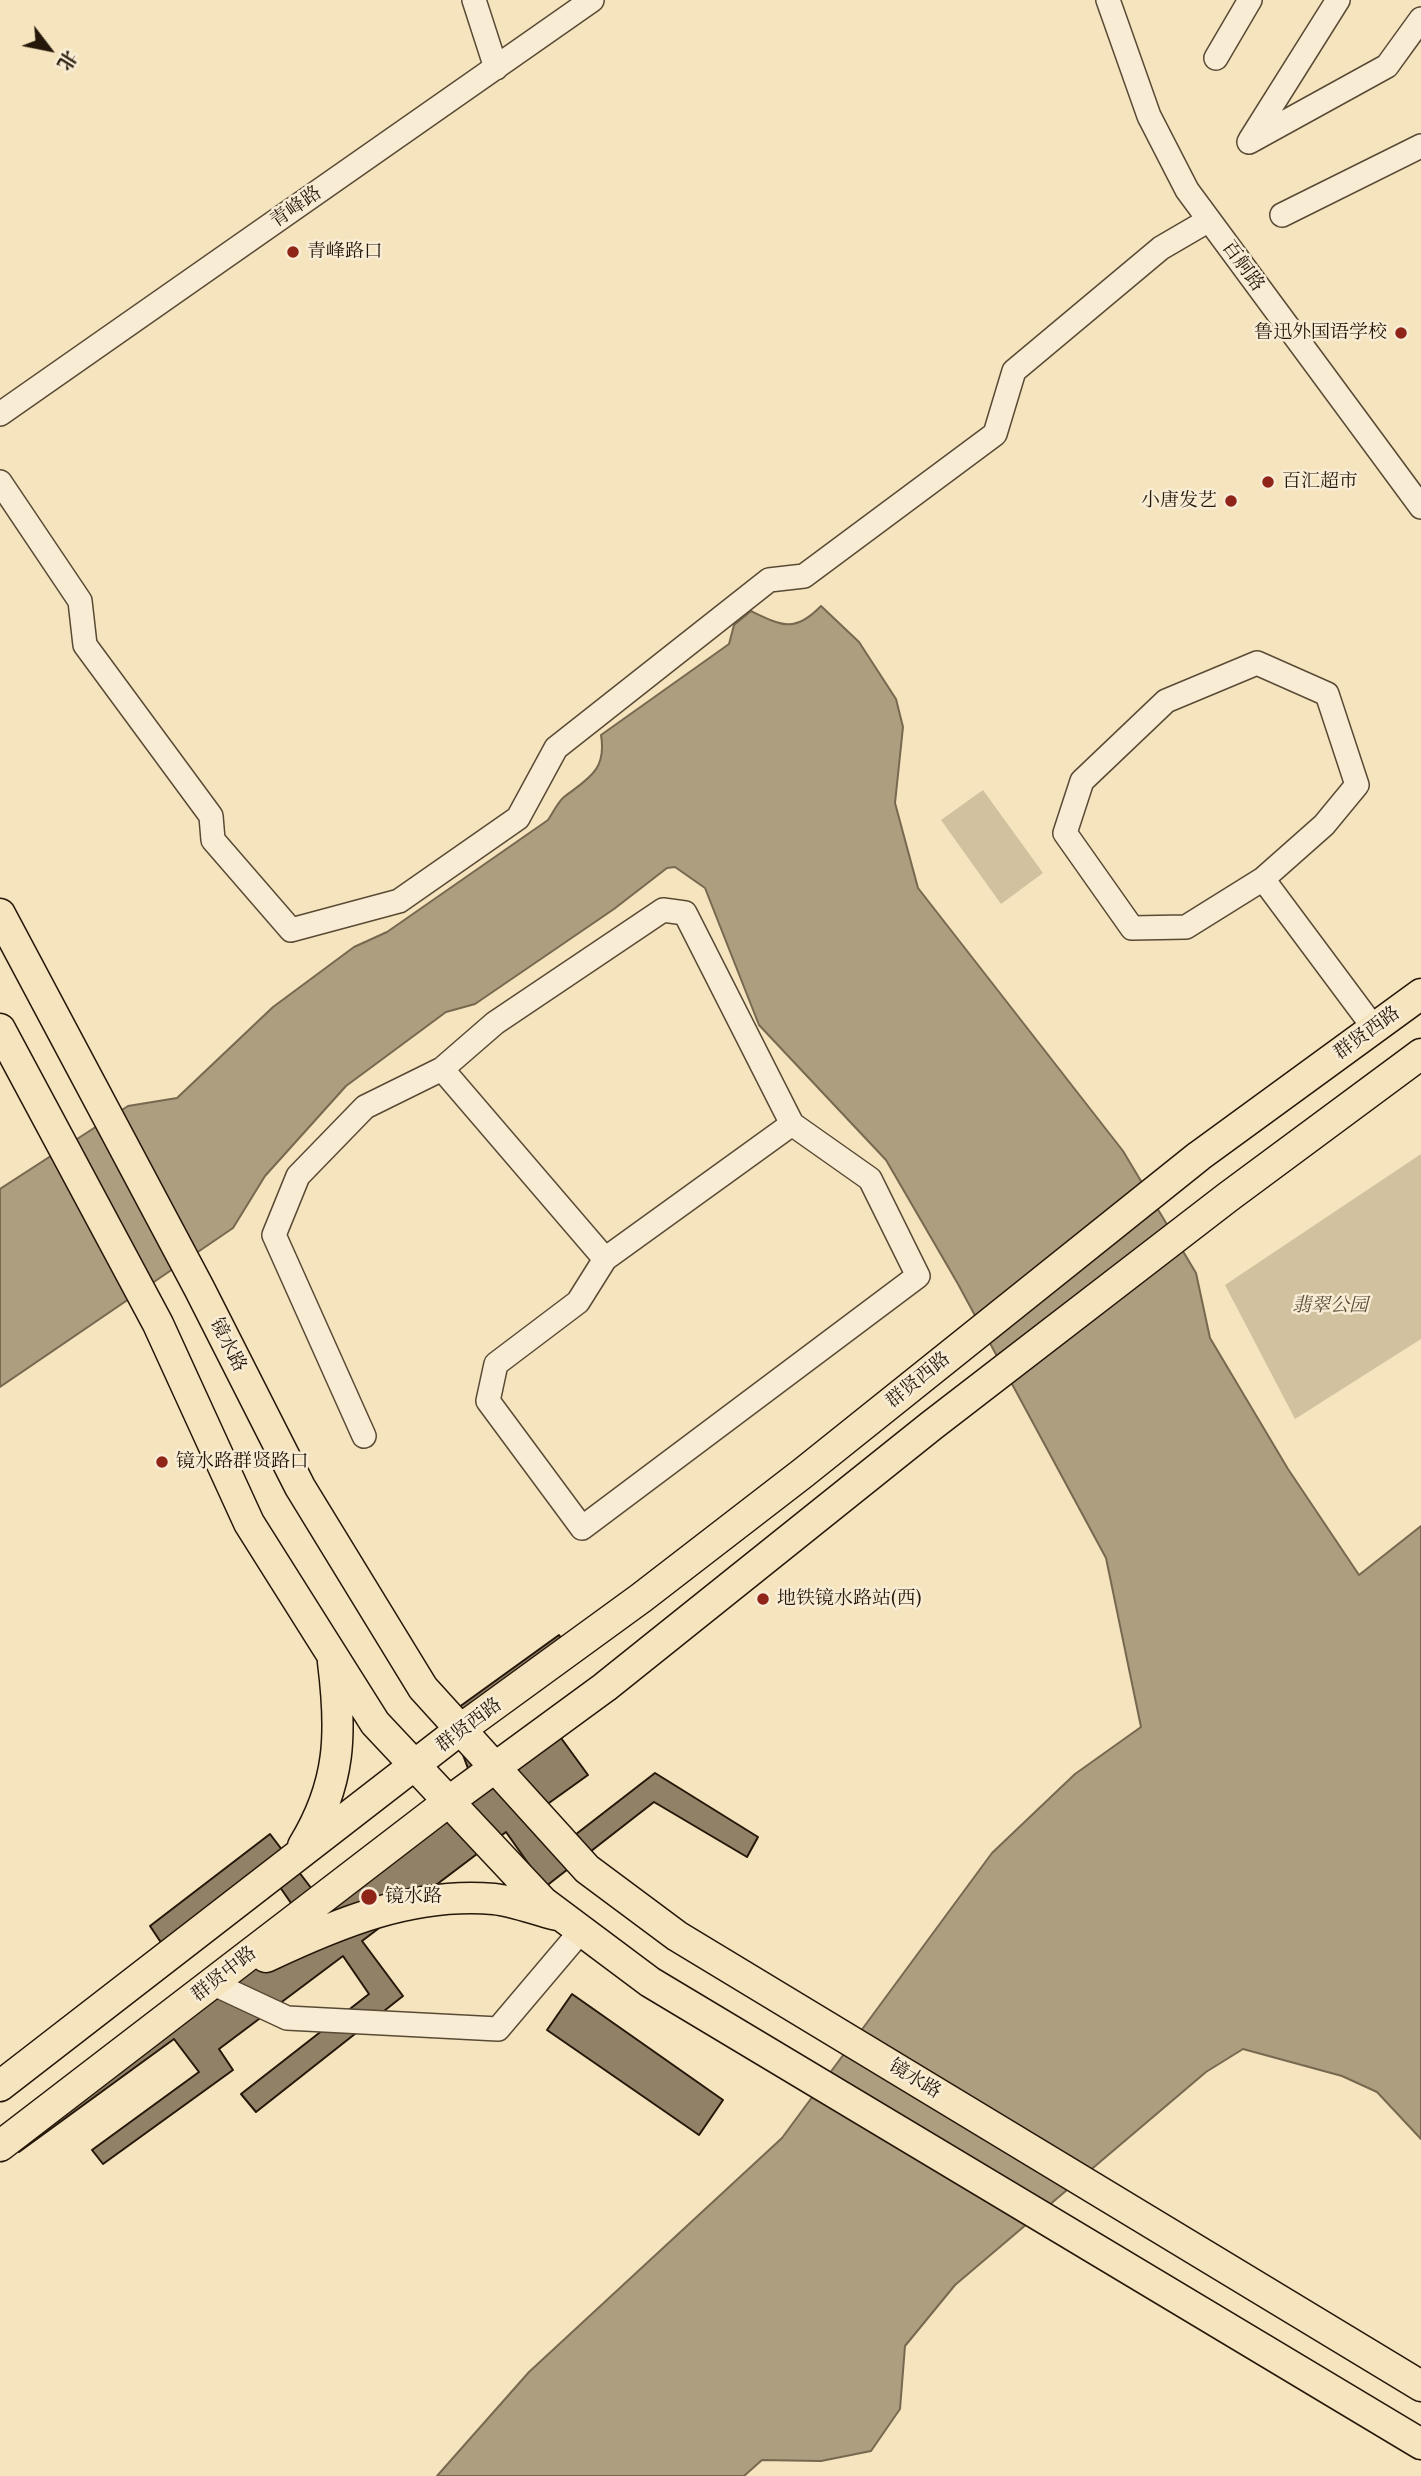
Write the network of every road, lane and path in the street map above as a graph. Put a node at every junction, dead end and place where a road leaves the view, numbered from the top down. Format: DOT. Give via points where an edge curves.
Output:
graph roads {
  1 [pos="474,0"];
  2 [pos="592,0"];
  3 [pos="1108,0"];
  4 [pos="1250,0"];
  5 [pos="1338,0"];
  6 [pos="1420,24"];
  7 [pos="1216,58"];
  8 [pos="496,68"];
  9 [pos="1421,146"];
  10 [pos="1282,215"];
  11 [pos="1209,220"];
  12 [pos="0,414"];
  13 [pos="0,482"];
  14 [pos="1421,507"];
  15 [pos="1263,879"];
  16 [pos="0,914"];
  17 [pos="1421,994"];
  18 [pos="1374,1028"];
  19 [pos="0,1029"];
  20 [pos="1421,1054"];
  21 [pos="442,1069"];
  22 [pos="793,1124"];
  23 [pos="605,1258"];
  24 [pos="365,1436"];
  25 [pos="332,1655"];
  26 [pos="461,1729"];
  27 [pos="415,1766"];
  28 [pos="494,1768"];
  29 [pos="448,1802"];
  30 [pos="296,1858"];
  31 [pos="572,1923"];
  32 [pos="212,1983"];
  33 [pos="0,2087"];
  34 [pos="0,2146"];
  35 [pos="1421,2386"];
  36 [pos="1421,2444"];
  1 -- 8 [label="street"];
  2 -- 8 [label="street, 青峰路"];
  3 -- 11 [label="street, 百舸路" via="1149,116 1187,190"];
  4 -- 7 [label="street"];
  5 -- 6 [label="street" via="1249,142 1387,66"];
  8 -- 12 [label="street, 青峰路"];
  9 -- 10 [label="street"];
  11 -- 13 [label="street" via="1161,248 1014,371 995,435 804,576 769,580 556,748 518,818 399,901 291,930 213,840 211,816 85,645 80,601"];
  11 -- 14 [label="street, 百舸路"];
  15 -- 15 [label="street" via="1185,927 1132,928 1065,833 1082,782 1166,701 1257,663 1327,694 1357,785 1324,825"];
  15 -- 18 [label="street"];
  16 -- 26 [label="main road, 镜水路" via="300,1487 423,1688"];
  17 -- 18 [label="main road, 群贤西路"];
  18 -- 26 [label="main road, 群贤西路" via="1199,1156 652,1590"];
  19 -- 25 [label="main road" via="158,1324 249,1523"];
  20 -- 28 [label="main road" via="1228,1197 931,1426 605,1687"];
  21 -- 22 [label="street" via="495,1023 663,910 685,914"];
  21 -- 23 [label="street"];
  21 -- 24 [label="street" via="365,1107 298,1177 274,1235"];
  22 -- 23 [label="street"];
  22 -- 23 [label="street" via="870,1179 918,1276 582,1528 488,1401 496,1364 578,1302"];
  25 -- 27 [label="main road" via="375,1723"];
  25 -- 30 [label="main road" via="338,1700 337,1764 319,1820"];
  26 -- 27 [label="main road, 群贤西路"];
  26 -- 28 [label="main road, 镜水路"];
  27 -- 29 [label="main road"];
  27 -- 30 [label="main road"];
  28 -- 29 [label="main road"];
  28 -- 35 [label="main road, 镜水路" via="587,1869 677,1936"];
  29 -- 31 [label="main road" via="543,1902"];
  29 -- 32 [label="main road, 群贤中路"];
  30 -- 33 [label="main road"];
  31 -- 32 [label="main road" via="495,1899 426,1899 328,1927"];
  31 -- 32 [label="street" via="498,2029 286,2018"];
  31 -- 36 [label="main road" via="650,1982 755,2047"];
  32 -- 34 [label="main road, 群贤中路"];
}
